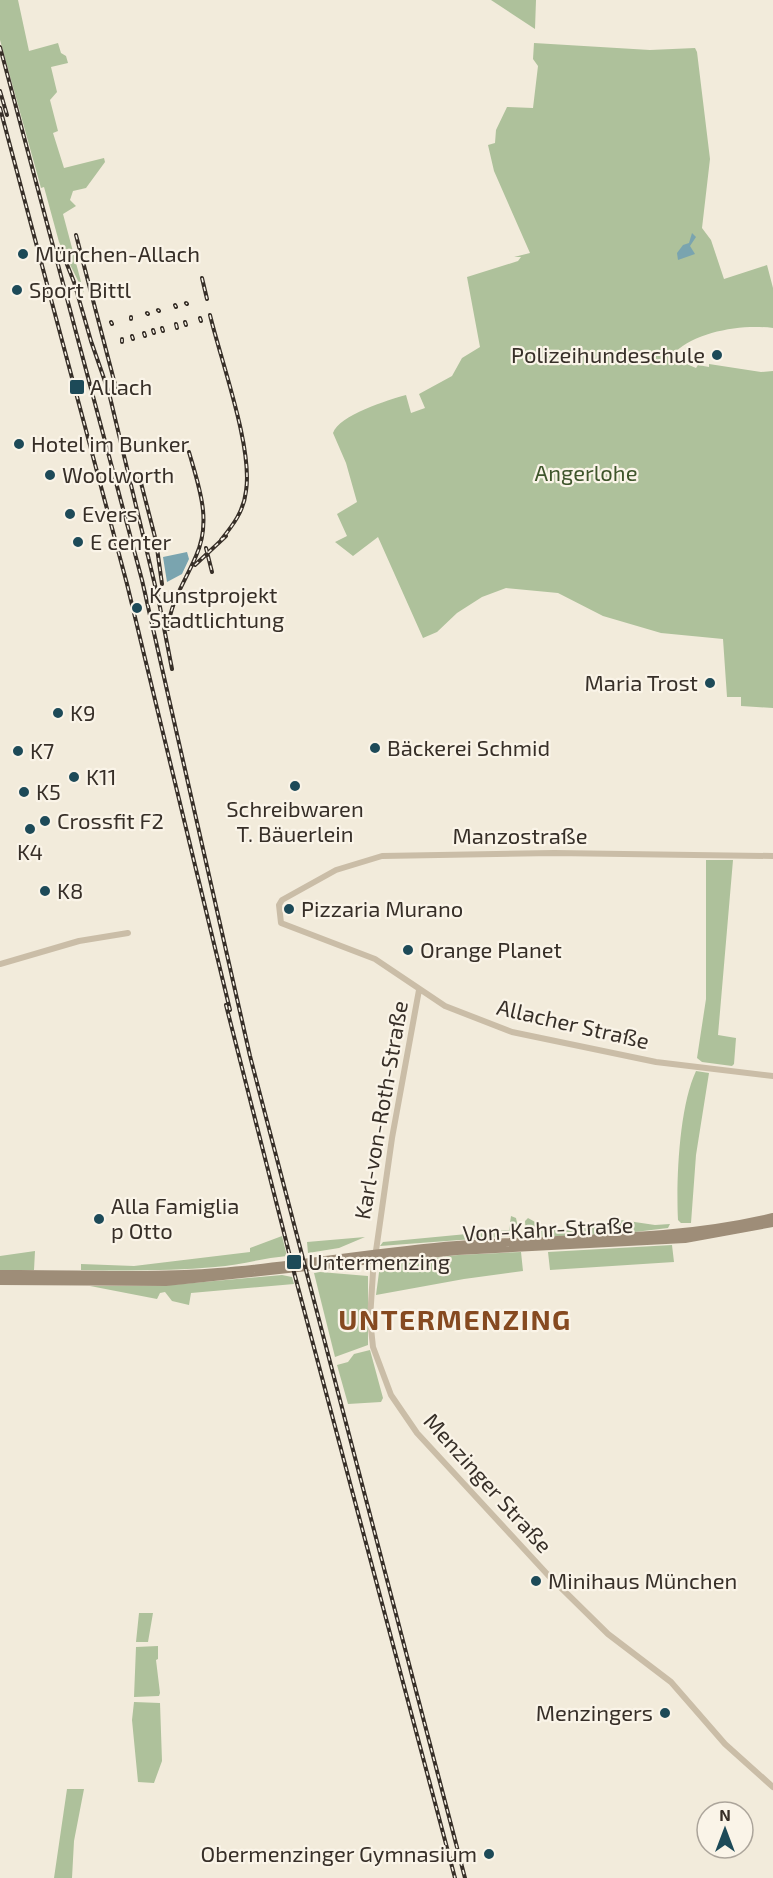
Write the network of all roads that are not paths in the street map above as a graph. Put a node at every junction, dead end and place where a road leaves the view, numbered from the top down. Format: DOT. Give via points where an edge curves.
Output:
graph roads {
  1 [pos="773,856"];
  2 [pos="281,923"];
  3 [pos="128,933"];
  4 [pos="0,964"];
  5 [pos="419,990"];
  6 [pos="773,1076"];
  7 [pos="773,1217"];
  8 [pos="773,1223"];
  9 [pos="374,1266"];
  10 [pos="0,1274"];
  11 [pos="0,1281"];
  12 [pos="773,1787"];
  1 -- 2 [label="street, Manzostraße" via="554,852 382,856 336,870 282,900"];
  2 -- 5 [label="street, Allacher Straße" via="375,959"];
  3 -- 4 [label="street" via="79,941"];
  5 -- 6 [label="street, Allacher Straße" via="467,1016 513,1032 656,1062"];
  5 -- 9 [label="street, Karl-von-Roth-Straße"];
  7 -- 10 [label="main road, Von-Kahr-Straße" via="636,1237 457,1245 220,1272 120,1276"];
  8 -- 11 [label="main road, Von-Kahr-Straße" via="685,1239 457,1251 170,1282"];
  9 -- 12 [label="street, Menzinger Straße" via="370,1319 373,1347 391,1395 417,1433 548,1575 608,1634 670,1682 725,1744"];
}
